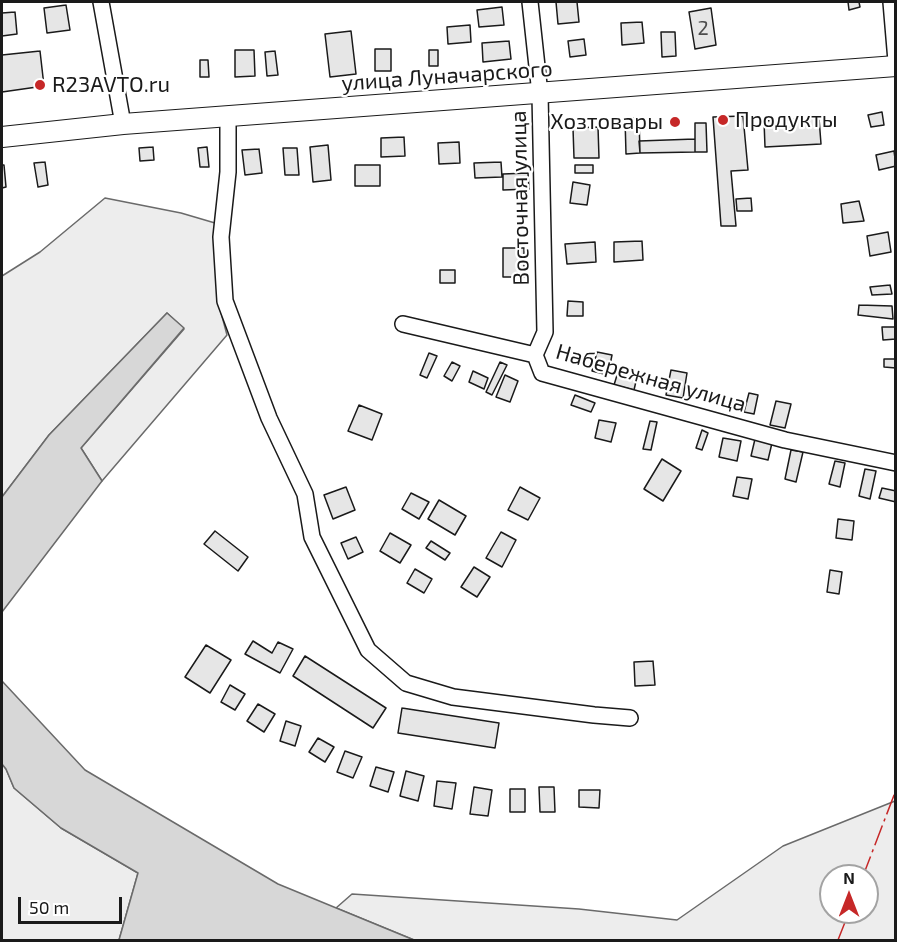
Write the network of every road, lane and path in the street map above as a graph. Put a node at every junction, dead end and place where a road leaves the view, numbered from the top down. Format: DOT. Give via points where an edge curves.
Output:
graph roads {
  1 [pos="101,2"];
  2 [pos="530,2"];
  3 [pos="891,2"];
  4 [pos="896,62"];
  5 [pos="896,66"];
  6 [pos="540,94"];
  7 [pos="228,116"];
  8 [pos="123,124"];
  9 [pos="2,137"];
  10 [pos="403,324"];
  11 [pos="535,355"];
  12 [pos="896,463"];
  13 [pos="630,718"];
  1 -- 8 [label="street"];
  2 -- 6 [label="street, Восточная улица"];
  3 -- 4 [label="street"];
  5 -- 6 [label="main road, улица Луначарского"];
  6 -- 7 [label="main road, улица Луначарского"];
  6 -- 11 [label="street, Восточная улица" via="545,332"];
  7 -- 8 [label="main road, улица Луначарского"];
  7 -- 13 [label="street" via="228,172 220,237 225,301 269,418 305,494 312,537 368,650 406,682 453,697"];
  8 -- 9 [label="main road, улица Луначарского"];
  10 -- 11 [label="street, Набережная улица"];
  11 -- 12 [label="street, Набережная улица" via="542,374 785,440"];
}
